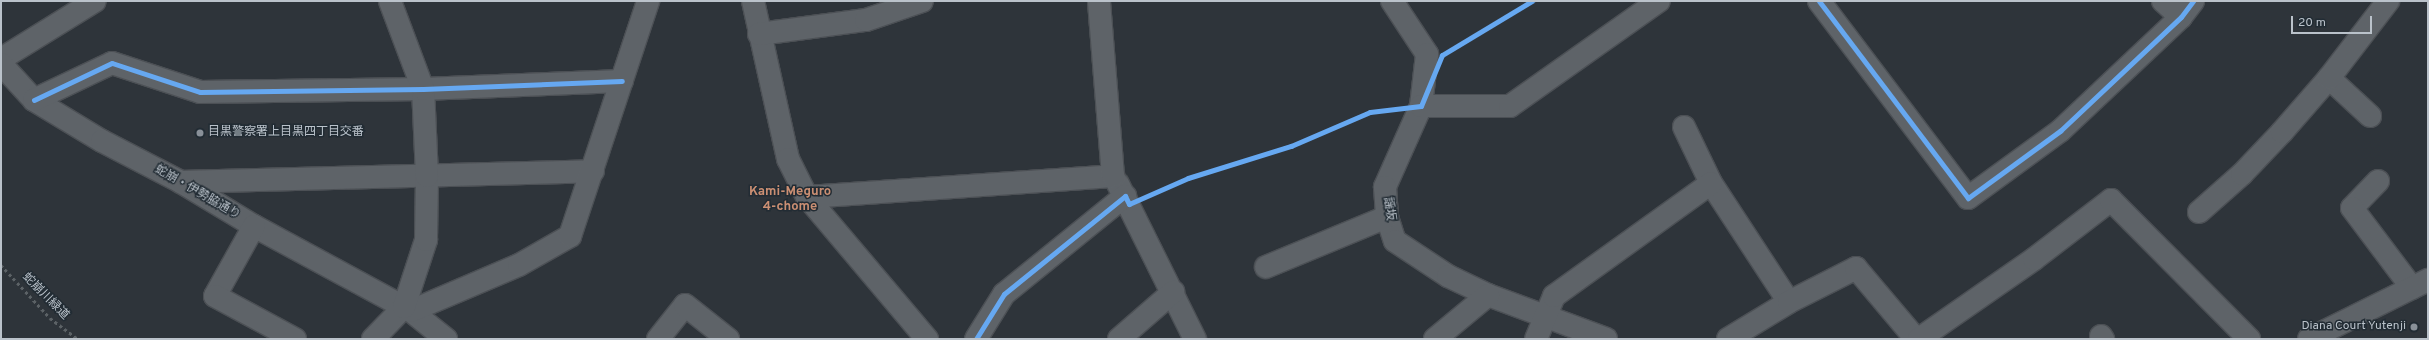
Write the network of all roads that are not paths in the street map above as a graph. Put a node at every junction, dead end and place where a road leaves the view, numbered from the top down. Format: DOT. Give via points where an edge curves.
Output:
graph roads {
  1 [pos="95,1"];
  2 [pos="390,1"];
  3 [pos="648,1"];
  4 [pos="753,1"];
  5 [pos="922,1"];
  6 [pos="1099,1"];
  7 [pos="1392,1"];
  8 [pos="1659,1"];
  9 [pos="1819,1"];
  10 [pos="2163,1"];
  11 [pos="2388,1"];
  12 [pos="2187,9"];
  13 [pos="759,34"];
  14 [pos="1,59"];
  15 [pos="1,64"];
  16 [pos="2329,78"];
  17 [pos="622,81"];
  18 [pos="424,89"];
  19 [pos="34,100"];
  20 [pos="1421,106"];
  21 [pos="2370,116"];
  22 [pos="1684,127"];
  23 [pos="593,171"];
  24 [pos="427,176"];
  25 [pos="1113,176"];
  26 [pos="2378,181"];
  27 [pos="181,182"];
  28 [pos="1711,183"];
  29 [pos="1125,196"];
  30 [pos="807,197"];
  31 [pos="2199,212"];
  32 [pos="1387,217"];
  33 [pos="254,226"];
  34 [pos="1266,267"];
  35 [pos="2420,284"];
  36 [pos="1173,292"];
  37 [pos="1488,295"];
  38 [pos="1790,302"];
  39 [pos="408,309"];
  40 [pos="1547,316"];
  41 [pos="295,339"];
  42 [pos="373,339"];
  43 [pos="446,339"];
  44 [pos="658,339"];
  45 [pos="728,339"];
  46 [pos="927,339"];
  47 [pos="976,339"];
  48 [pos="1119,339"];
  49 [pos="1195,339"];
  50 [pos="1435,339"];
  51 [pos="1536,339"];
  52 [pos="1606,339"];
  53 [pos="1728,339"];
  54 [pos="1917,339"];
  55 [pos="2248,339"];
  56 [pos="2309,339"];
  1 -- 14 [label="street"];
  2 -- 18 [label="street"];
  3 -- 17 [label="street"];
  4 -- 13 [label="street"];
  5 -- 13 [label="street" via="866,20"];
  6 -- 25 [label="street"];
  7 -- 20 [label="street, 謡坂" via="1428,54"];
  8 -- 20 [label="street" via="1510,106"];
  9 -- 12 [label="street" via="1968,198 2060,132"];
  10 -- 12 [label="street"];
  11 -- 16 [label="street"];
  13 -- 30 [label="street" via="780,113 788,159"];
  15 -- 19 [label="street, 蛇崩・伊勢脇通り"];
  16 -- 21 [label="street"];
  16 -- 31 [label="street" via="2242,174"];
  17 -- 18 [label="street"];
  17 -- 23 [label="street"];
  18 -- 19 [label="street" via="200,92 112,63"];
  18 -- 24 [label="street"];
  19 -- 27 [label="street, 蛇崩・伊勢脇通り" via="102,141"];
  20 -- 32 [label="street, 謡坂" via="1385,187"];
  22 -- 28 [label="street"];
  23 -- 24 [label="street"];
  23 -- 39 [label="street" via="570,236 519,265"];
  24 -- 27 [label="street"];
  24 -- 39 [label="street" via="426,240"];
  25 -- 29 [label="street"];
  25 -- 30 [label="street"];
  26 -- 35 [label="street" via="2352,208"];
  27 -- 33 [label="street, 蛇崩・伊勢脇通り"];
  28 -- 38 [label="street"];
  28 -- 40 [label="street" via="1554,296"];
  29 -- 36 [label="street"];
  29 -- 47 [label="street" via="1004,294"];
  30 -- 46 [label="street"];
  32 -- 34 [label="street"];
  32 -- 37 [label="street, 謡坂" via="1395,241 1448,276"];
  33 -- 39 [label="street, 蛇崩・伊勢脇通り"];
  33 -- 41 [label="street" via="215,296"];
  35 -- 56 [label="street"];
  36 -- 48 [label="street"];
  36 -- 49 [label="street"];
  37 -- 40 [label="street, 謡坂"];
  37 -- 50 [label="street"];
  38 -- 53 [label="street"];
  38 -- 54 [label="street" via="1856,268"];
  39 -- 42 [label="street"];
  39 -- 43 [label="street, 蛇崩・伊勢脇通り"];
  40 -- 51 [label="street"];
  40 -- 52 [label="street, 謡坂"];
  44 -- 45 [label="street" via="685,305"];
  54 -- 55 [label="street" via="2034,259 2111,200"];
}
